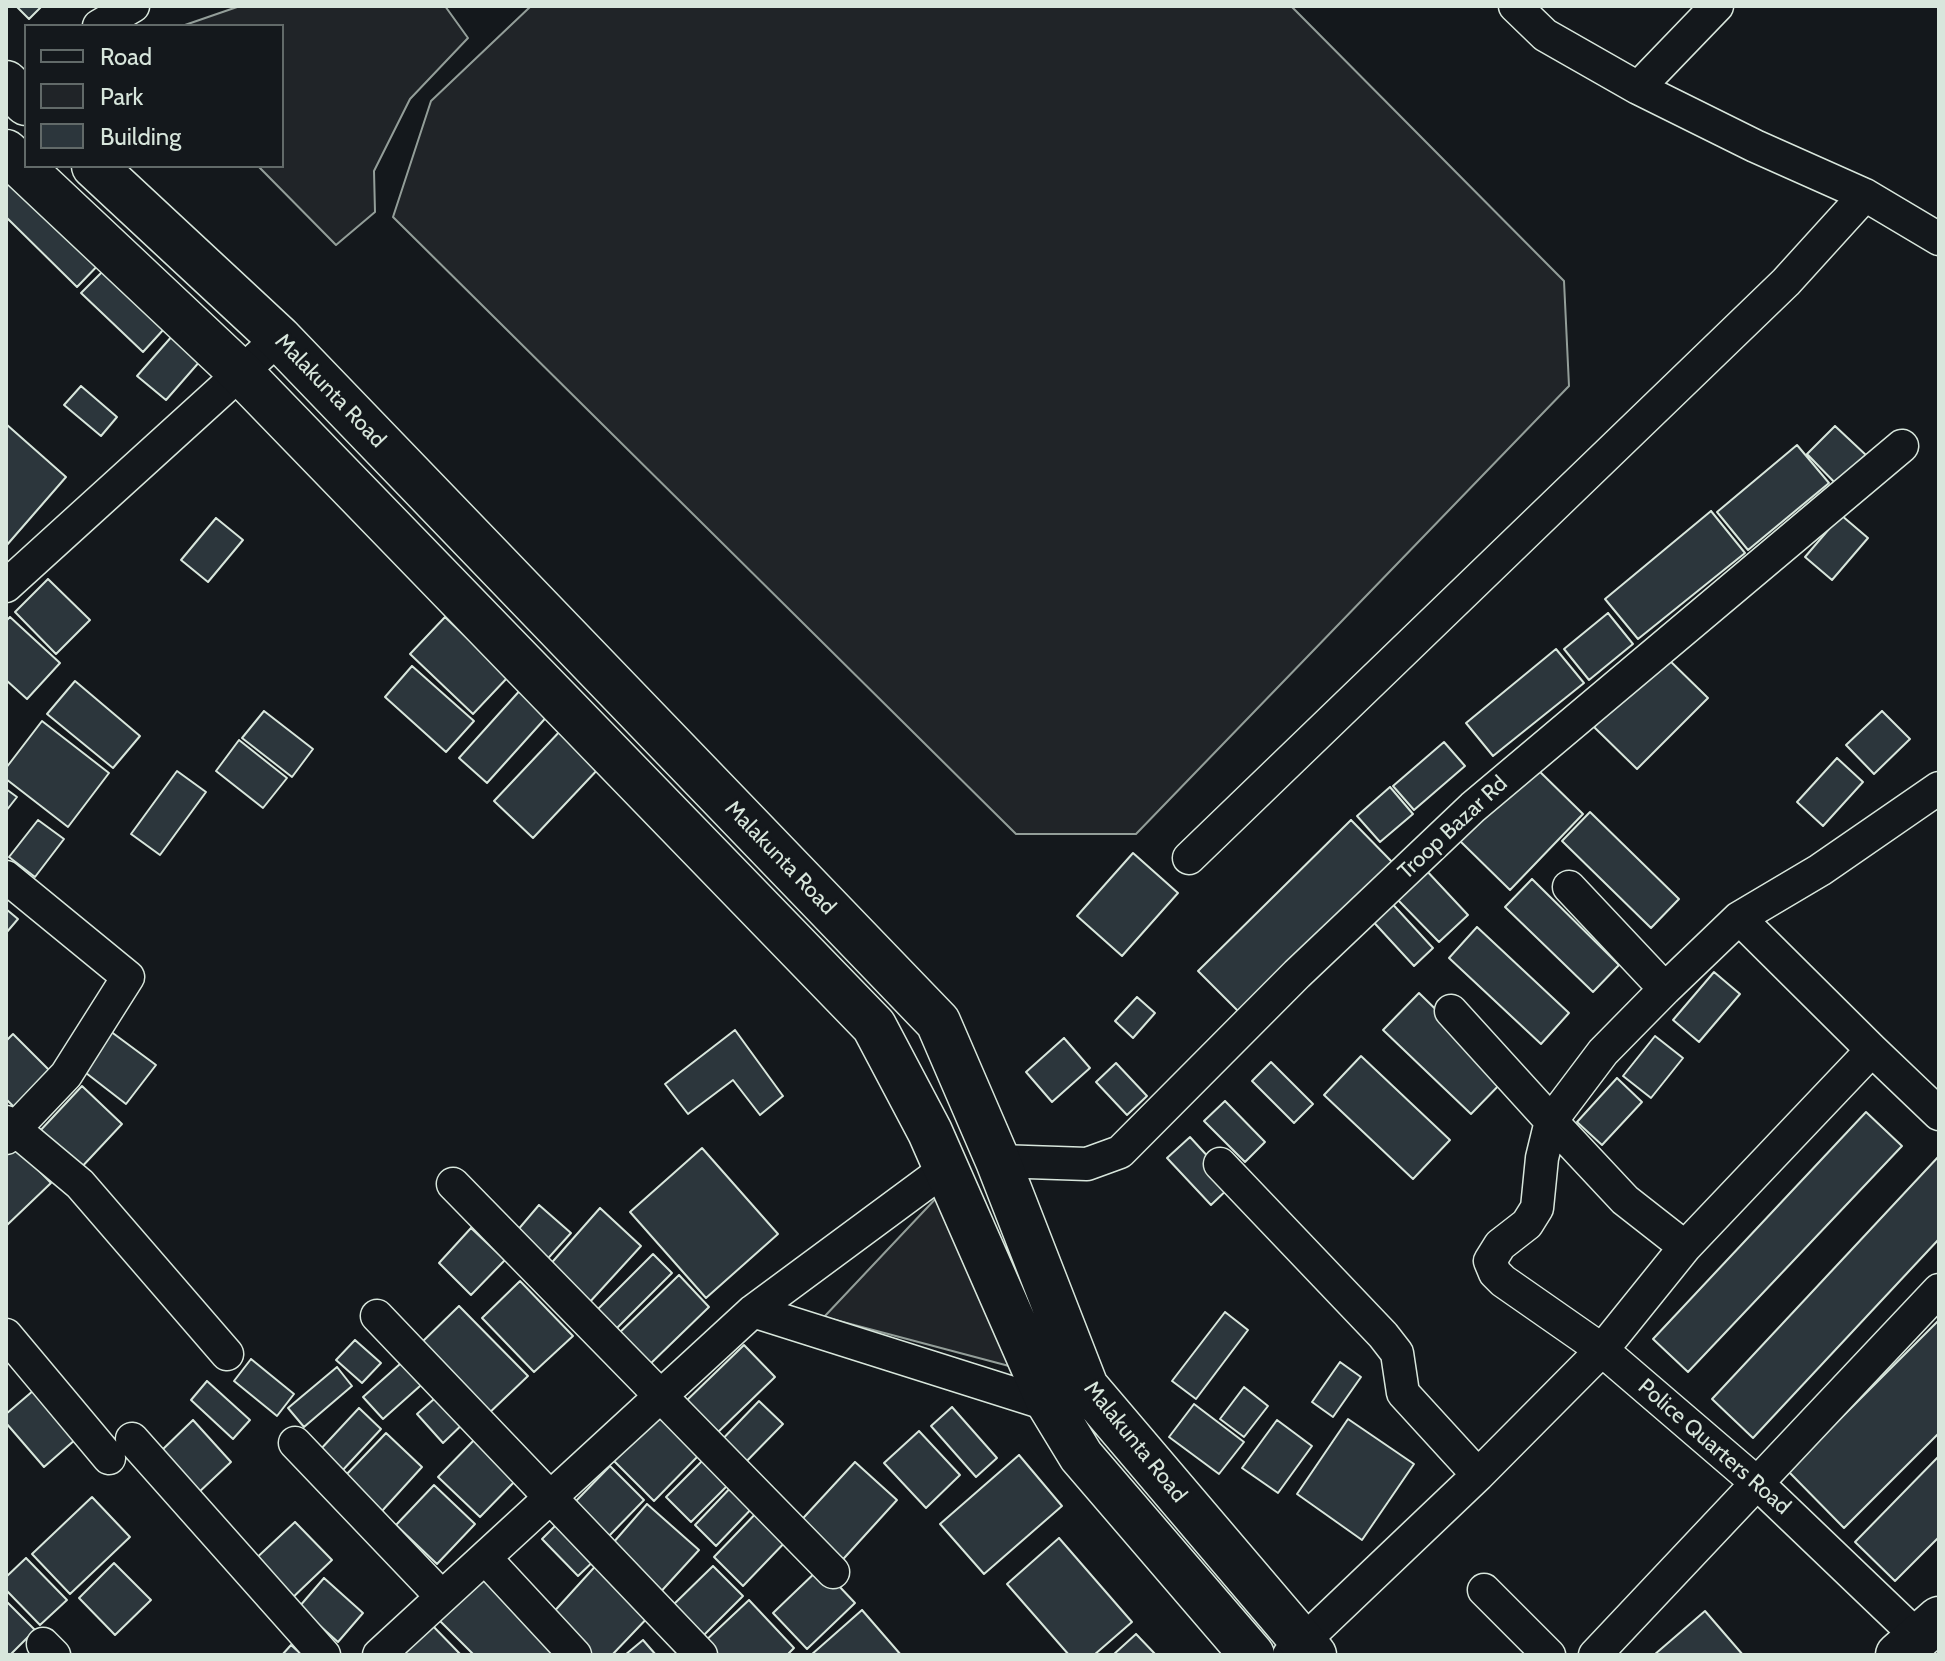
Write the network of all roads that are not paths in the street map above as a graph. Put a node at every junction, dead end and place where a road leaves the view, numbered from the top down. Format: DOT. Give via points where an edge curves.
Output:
graph roads {
  1 [pos="133,6"];
  2 [pos="1515,6"];
  3 [pos="1717,6"];
  4 [pos="102,24"];
  5 [pos="6,83"];
  6 [pos="1638,88"];
  7 [pos="24,101"];
  8 [pos="6,152"];
  9 [pos="96,168"];
  10 [pos="1865,195"];
  11 [pos="1939,239"];
  12 [pos="279,338"];
  13 [pos="241,373"];
  14 [pos="1902,446"];
  15 [pos="6,586"];
  16 [pos="1939,788"];
  17 [pos="1189,858"];
  18 [pos="6,877"];
  19 [pos="1569,887"];
  20 [pos="1739,918"];
  21 [pos="1665,989"];
  22 [pos="1451,1011"];
  23 [pos="1872,1050"];
  24 [pos="1939,1114"];
  25 [pos="1551,1121"];
  26 [pos="9,1130"];
  27 [pos="998,1161"];
  28 [pos="1220,1164"];
  29 [pos="945,1169"];
  30 [pos="453,1184"];
  31 [pos="1685,1247"];
  32 [pos="1939,1290"];
  33 [pos="753,1311"];
  34 [pos="377,1316"];
  35 [pos="6,1335"];
  36 [pos="1602,1350"];
  37 [pos="227,1354"];
  38 [pos="1068,1396"];
  39 [pos="659,1397"];
  40 [pos="295,1443"];
  41 [pos="1478,1475"];
  42 [pos="1757,1483"];
  43 [pos="551,1497"];
  44 [pos="485,1558"];
  45 [pos="833,1572"];
  46 [pos="1484,1590"];
  47 [pos="442,1597"];
  48 [pos="1919,1637"];
  49 [pos="1303,1651"];
  50 [pos="324,1655"];
  51 [pos="379,1655"];
  52 [pos="575,1655"];
  53 [pos="701,1655"];
  54 [pos="1252,1655"];
  55 [pos="1549,1655"];
  56 [pos="1595,1655"];
  1 -- 4 [label="street"];
  2 -- 6 [label="street" via="1545,35"];
  3 -- 6 [label="street"];
  5 -- 7 [label="main road"];
  6 -- 10 [label="street"];
  8 -- 13 [label="main road"];
  9 -- 12 [label="main road, Malakunta Road"];
  10 -- 11 [label="street"];
  10 -- 17 [label="street" via="1786,282"];
  12 -- 13 [label="street"];
  12 -- 27 [label="main road, Malakunta Road" via="938,1022"];
  13 -- 15 [label="street"];
  13 -- 29 [label="main road" via="874,1026"];
  14 -- 27 [label="street, Troop Bazar Rd" via="1473,807 1120,1152 1087,1164"];
  16 -- 20 [label="street"];
  18 -- 26 [label="street" via="128,977 66,1075"];
  19 -- 21 [label="street"];
  20 -- 21 [label="street"];
  20 -- 23 [label="street"];
  21 -- 25 [label="street" via="1603,1052"];
  22 -- 25 [label="street"];
  23 -- 24 [label="street"];
  23 -- 31 [label="street"];
  25 -- 31 [label="street" via="1625,1200"];
  25 -- 36 [label="street, Police Quarters Road" via="1537,1208 1490,1261 1503,1281"];
  26 -- 37 [label="street" via="80,1184"];
  27 -- 38 [label="main road, Malakunta Road"];
  28 -- 41 [label="street" via="1383,1335 1397,1353 1403,1393"];
  29 -- 33 [label="street"];
  29 -- 38 [label="main road"];
  30 -- 39 [label="street"];
  31 -- 36 [label="street"];
  32 -- 42 [label="street"];
  33 -- 38 [label="street"];
  33 -- 39 [label="street"];
  34 -- 43 [label="street"];
  35 -- 50 [label="street"];
  36 -- 41 [label="street"];
  36 -- 42 [label="street, Police Quarters Road"];
  38 -- 49 [label="main road, Malakunta Road"];
  38 -- 54 [label="main road" via="1081,1456"];
  39 -- 43 [label="street"];
  39 -- 45 [label="street"];
  40 -- 47 [label="street"];
  41 -- 49 [label="street"];
  42 -- 48 [label="street, Police Quarters Road"];
  42 -- 56 [label="street"];
  43 -- 44 [label="street"];
  43 -- 53 [label="street"];
  44 -- 47 [label="street"];
  44 -- 52 [label="street"];
  46 -- 55 [label="street"];
  47 -- 51 [label="street"];
}
